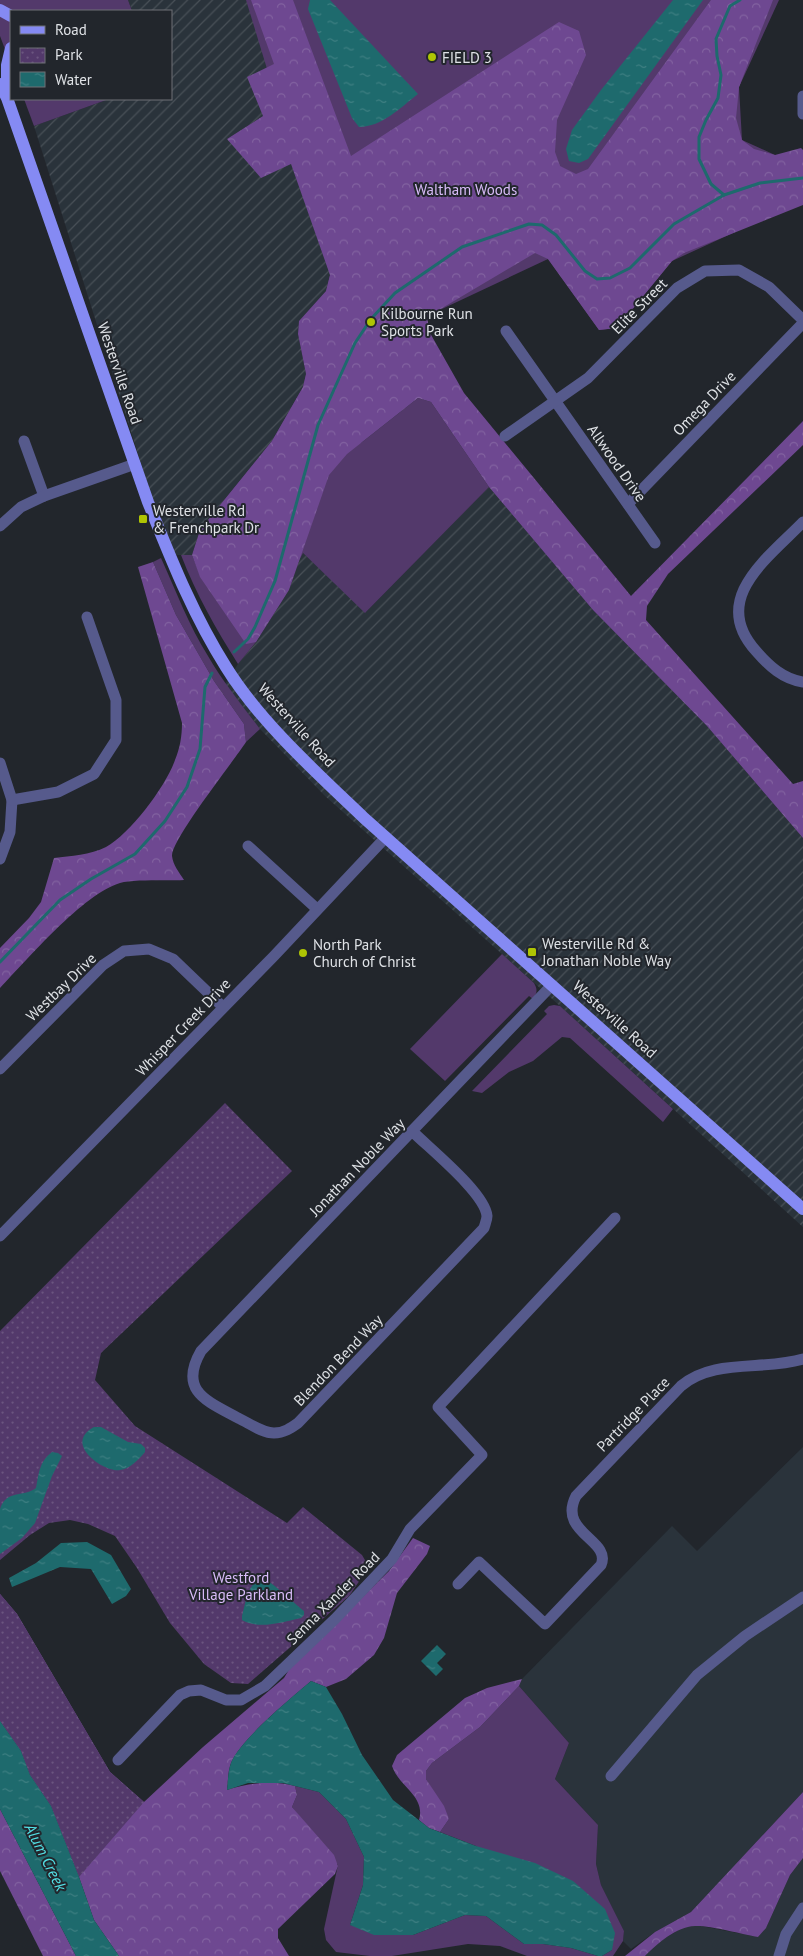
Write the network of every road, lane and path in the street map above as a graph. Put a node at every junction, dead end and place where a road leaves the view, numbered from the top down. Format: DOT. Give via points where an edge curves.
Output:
graph roads {
  1 [pos="10,52"];
  2 [pos="0,84"];
  3 [pos="803,96"];
  4 [pos="7,98"];
  5 [pos="803,114"];
  6 [pos="803,321"];
  7 [pos="506,331"];
  8 [pos="555,401"];
  9 [pos="505,436"];
  10 [pos="24,441"];
  11 [pos="135,464"];
  12 [pos="44,496"];
  13 [pos="628,504"];
  14 [pos="803,522"];
  15 [pos="0,526"];
  16 [pos="655,543"];
  17 [pos="87,617"];
  18 [pos="803,682"];
  19 [pos="0,763"];
  20 [pos="12,800"];
  21 [pos="386,837"];
  22 [pos="248,846"];
  23 [pos="0,859"];
  24 [pos="317,909"];
  25 [pos="552,985"];
  26 [pos="223,1007"];
  27 [pos="0,1069"];
  28 [pos="412,1131"];
  29 [pos="803,1209"];
  30 [pos="615,1218"];
  31 [pos="0,1236"];
  32 [pos="803,1358"];
  33 [pos="192,1373"];
  34 [pos="458,1584"];
  35 [pos="803,1597"];
  36 [pos="118,1760"];
  37 [pos="612,1776"];
  38 [pos="803,1908"];
  39 [pos="779,1956"];
  1 -- 4 [label="main road, Westerville Road"];
  2 -- 4 [label="main road, Westerville Road"];
  3 -- 5 [label="street"];
  4 -- 11 [label="main road, Westerville Road"];
  6 -- 8 [label="street, Elite Street" via="769,287 739,270 705,271 676,288 600,367"];
  6 -- 13 [label="street, Omega Drive"];
  7 -- 8 [label="street, Allwood Drive"];
  8 -- 9 [label="street, Elite Street"];
  8 -- 13 [label="street, Allwood Drive"];
  10 -- 12 [label="street"];
  11 -- 12 [label="street"];
  11 -- 21 [label="main road, Westerville Road" via="171,561 227,668 261,713 312,768"];
  12 -- 15 [label="street" via="21,507"];
  13 -- 16 [label="street, Allwood Drive"];
  14 -- 18 [label="street" via="750,576 737,610 741,626 765,662 782,675"];
  17 -- 20 [label="street" via="116,700 116,740 94,774 58,792"];
  19 -- 20 [label="street"];
  20 -- 23 [label="street" via="10,832"];
  21 -- 24 [label="street, Whisper Creek Drive"];
  21 -- 25 [label="main road, Westerville Road"];
  22 -- 24 [label="street"];
  24 -- 26 [label="street, Whisper Creek Drive"];
  25 -- 28 [label="street, Jonathan Noble Way"];
  25 -- 29 [label="main road, Westerville Road"];
  26 -- 27 [label="street, Westbay Drive" via="173,959 149,949 124,951 102,965"];
  26 -- 31 [label="street, Whisper Creek Drive"];
  28 -- 33 [label="street, Jonathan Noble Way" via="201,1351"];
  28 -- 33 [label="street, Blendon Bend Way" via="475,1192 484,1206 487,1218 476,1238 298,1423 287,1430 273,1433 260,1429 209,1402 198,1393"];
  30 -- 36 [label="street, Senna Xander Road" via="438,1407 482,1455 410,1529 392,1560 265,1686 242,1700 226,1700 200,1690 189,1690 180,1695"];
  32 -- 34 [label="street, Partridge Place" via="711,1371 689,1379 681,1386 582,1489 571,1505 574,1521 604,1560 545,1624 479,1562"];
  35 -- 37 [label="street" via="745,1636 697,1675"];
  38 -- 39 [label="street" via="786,1934"];
}
